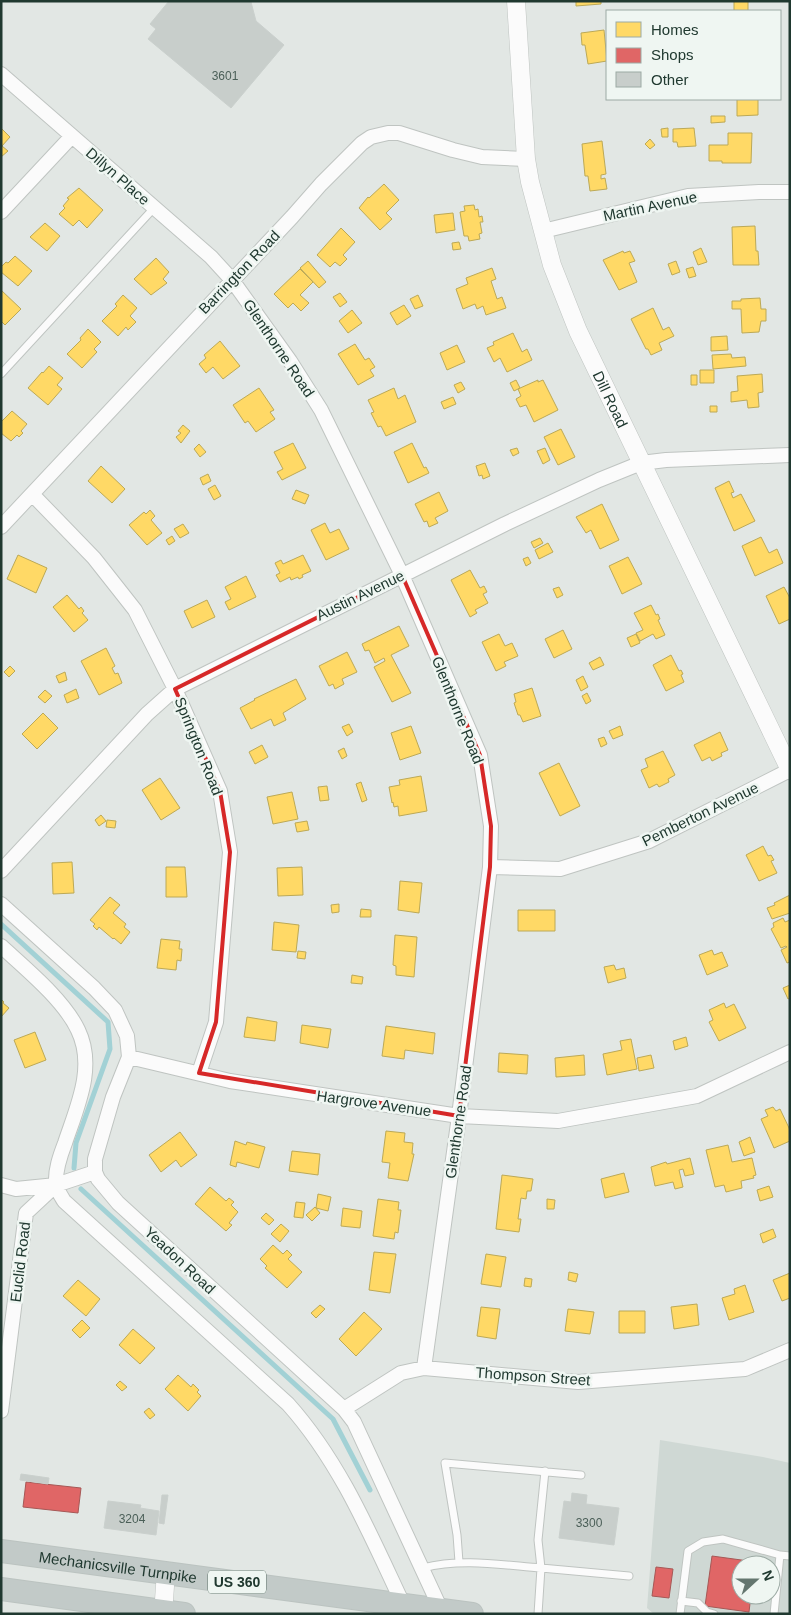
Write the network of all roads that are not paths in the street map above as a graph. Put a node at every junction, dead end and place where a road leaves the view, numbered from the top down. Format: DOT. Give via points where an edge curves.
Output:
graph roads {
  1 [pos="516,1"];
  2 [pos="1,74"];
  3 [pos="72,136"];
  4 [pos="526,160"];
  5 [pos="790,192"];
  6 [pos="154,208"];
  7 [pos="1,212"];
  8 [pos="543,232"];
  9 [pos="232,280"];
  10 [pos="1,374"];
  11 [pos="790,456"];
  12 [pos="641,463"];
  13 [pos="32,494"];
  14 [pos="1,527"];
  15 [pos="402,575"];
  16 [pos="175,689"];
  17 [pos="790,770"];
  18 [pos="490,867"];
  19 [pos="1,870"];
  20 [pos="1,904"];
  21 [pos="1,946"];
  22 [pos="790,1052"];
  23 [pos="129,1057"];
  24 [pos="199,1074"];
  25 [pos="459,1116"];
  26 [pos="95,1172"];
  27 [pos="1,1185"];
  28 [pos="56,1185"];
  29 [pos="790,1350"];
  30 [pos="424,1368"];
  31 [pos="344,1410"];
  32 [pos="1,1411"];
  33 [pos="545,1471"];
  34 [pos="581,1475"];
  35 [pos="1,1551"];
  36 [pos="780,1554"];
  37 [pos="790,1556"];
  38 [pos="459,1562"];
  39 [pos="423,1568"];
  40 [pos="541,1568"];
  41 [pos="166,1572"];
  42 [pos="629,1576"];
  43 [pos="1,1589"];
  44 [pos="682,1600"];
  45 [pos="408,1609"];
  46 [pos="443,1612"];
  47 [pos="170,1613"];
  48 [pos="472,1614"];
  49 [pos="538,1614"];
  50 [pos="680,1614"];
  51 [pos="714,1614"];
  52 [pos="774,1614"];
  1 -- 4 [label="street, Dill Road"];
  2 -- 3 [label="street, Dillyn Place"];
  3 -- 6 [label="street, Dillyn Place"];
  3 -- 7 [label="street"];
  4 -- 8 [label="street, Dill Road"];
  4 -- 9 [label="street, Barrington Road" via="482,157 399,132 372,137 321,184"];
  5 -- 8 [label="street, Martin Avenue" via="688,196"];
  6 -- 9 [label="street, Dillyn Place" via="211,257"];
  6 -- 10 [label="lane"];
  8 -- 12 [label="street, Dill Road" via="552,265 578,331"];
  9 -- 13 [label="street, Barrington Road"];
  9 -- 15 [label="street, Glenthorne Road" via="290,361 320,410"];
  11 -- 12 [label="street, Austin Avenue"];
  12 -- 15 [label="street, Austin Avenue"];
  12 -- 17 [label="street, Dill Road"];
  13 -- 14 [label="street, Barrington Road"];
  13 -- 16 [label="street, Springton Road" via="94,558 135,610"];
  15 -- 16 [label="street, Austin Avenue"];
  15 -- 18 [label="street, Glenthorne Road" via="480,755 491,826"];
  16 -- 19 [label="street, Austin Avenue" via="147,714"];
  16 -- 24 [label="street, Springton Road" via="220,791 230,852 216,1022"];
  17 -- 18 [label="street, Pemberton Avenue" via="649,841 560,869"];
  18 -- 25 [label="street, Glenthorne Road"];
  20 -- 23 [label="street" via="115,1010 128,1036"];
  21 -- 28 [label="street" via="66,1010 81,1038 85,1054 85,1080 57,1166"];
  22 -- 25 [label="street, Hargrove Avenue" via="697,1096 558,1121"];
  23 -- 24 [label="street, Hargrove Avenue"];
  23 -- 26 [label="street" via="112,1097 95,1158"];
  24 -- 25 [label="street, Hargrove Avenue" via="230,1082"];
  25 -- 30 [label="street, Glenthorne Road"];
  26 -- 28 [label="street"];
  26 -- 31 [label="street, Yeadon Road" via="103,1187 118,1203"];
  27 -- 28 [label="street" via="16,1189"];
  28 -- 32 [label="street, Euclid Road" via="26,1213"];
  28 -- 45 [label="street" via="64,1201 300,1418 322,1446 354,1500"];
  29 -- 30 [label="street, Thompson Street" via="745,1369 578,1382"];
  30 -- 31 [label="street, Thompson Street" via="401,1373"];
  31 -- 39 [label="street, Yeadon Road" via="354,1422"];
  33 -- 34 [label="lane"];
  33 -- 38 [label="lane" via="445,1463"];
  33 -- 40 [label="lane" via="538,1540"];
  35 -- 41 [label="highway, Mechanicsville Turnpike / US 360"];
  36 -- 37 [label="lane"];
  36 -- 44 [label="lane" via="723,1539 704,1542 688,1551"];
  36 -- 52 [label="lane"];
  38 -- 39 [label="lane"];
  38 -- 40 [label="lane"];
  39 -- 46 [label="street, Yeadon Road"];
  40 -- 42 [label="lane"];
  40 -- 49 [label="lane"];
  41 -- 45 [label="highway, Mechanicsville Turnpike / US 360"];
  41 -- 47 [label="street"];
  43 -- 47 [label="highway"];
  44 -- 50 [label="lane"];
  44 -- 51 [label="lane" via="698,1603"];
  45 -- 46 [label="highway, Mechanicsville Turnpike / US 360"];
  46 -- 48 [label="highway, Mechanicsville Turnpike / US 360"];
}
